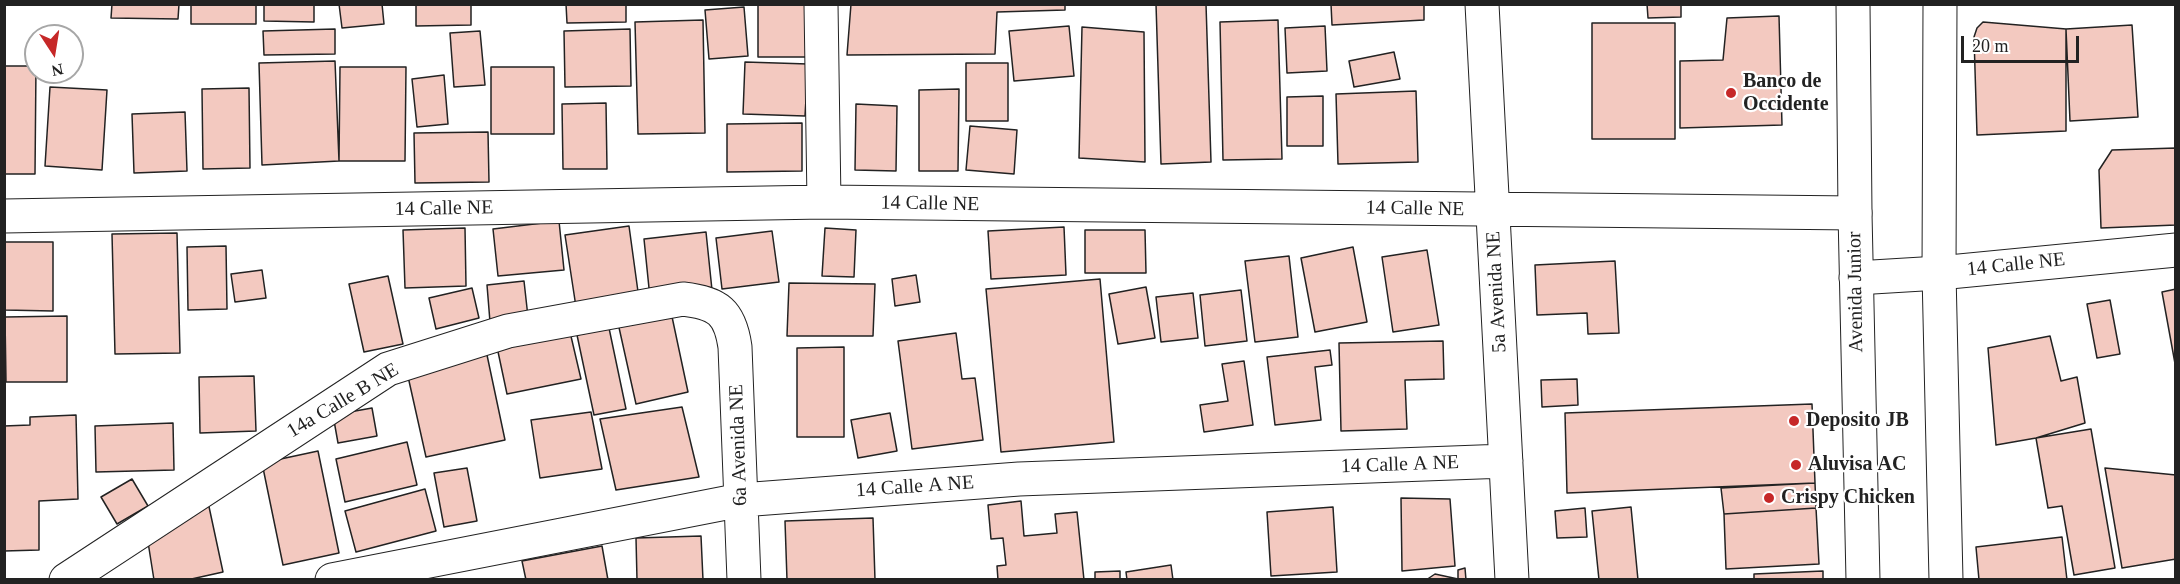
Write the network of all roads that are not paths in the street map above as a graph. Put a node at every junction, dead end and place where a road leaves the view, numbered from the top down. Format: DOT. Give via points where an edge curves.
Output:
graph roads {
  1 [pos="821,4"];
  2 [pos="1482,4"];
  3 [pos="1853,4"];
  4 [pos="1940,4"];
  5 [pos="824,202"];
  6 [pos="1493,210"];
  7 [pos="1855,213"];
  8 [pos="4,216"];
  9 [pos="2175,250"];
  10 [pos="1939,273"];
  11 [pos="1856,278"];
  12 [pos="723,312"];
  13 [pos="1506,461"];
  14 [pos="741,500"];
  15 [pos="66,579"];
  16 [pos="332,579"];
  17 [pos="744,579"];
  18 [pos="1512,579"];
  19 [pos="1863,579"];
  20 [pos="1946,579"];
  1 -- 5 [label="street"];
  2 -- 6 [label="street, 5a Avenida NE"];
  3 -- 7 [label="street, Avenida Junior"];
  4 -- 10 [label="street"];
  5 -- 6 [label="street, 14 Calle NE"];
  5 -- 8 [label="street, 14 Calle NE"];
  6 -- 7 [label="street, 14 Calle NE"];
  6 -- 13 [label="street, 5a Avenida NE"];
  7 -- 11 [label="street, Avenida Junior"];
  9 -- 10 [label="street, 14 Calle NE"];
  10 -- 11 [label="street, 14 Calle NE"];
  10 -- 20 [label="street"];
  11 -- 19 [label="street, Avenida Junior"];
  12 -- 14 [label="street, 6a Avenida NE" via="732,328 735,347"];
  12 -- 15 [label="street, 14a Calle B NE" via="706,302 683,299 508,330 388,369"];
  13 -- 14 [label="street, 14 Calle A NE" via="1019,479"];
  13 -- 18 [label="street, 5a Avenida NE"];
  14 -- 16 [label="street, 14 Calle A NE"];
  14 -- 17 [label="street, 6a Avenida NE"];
}
